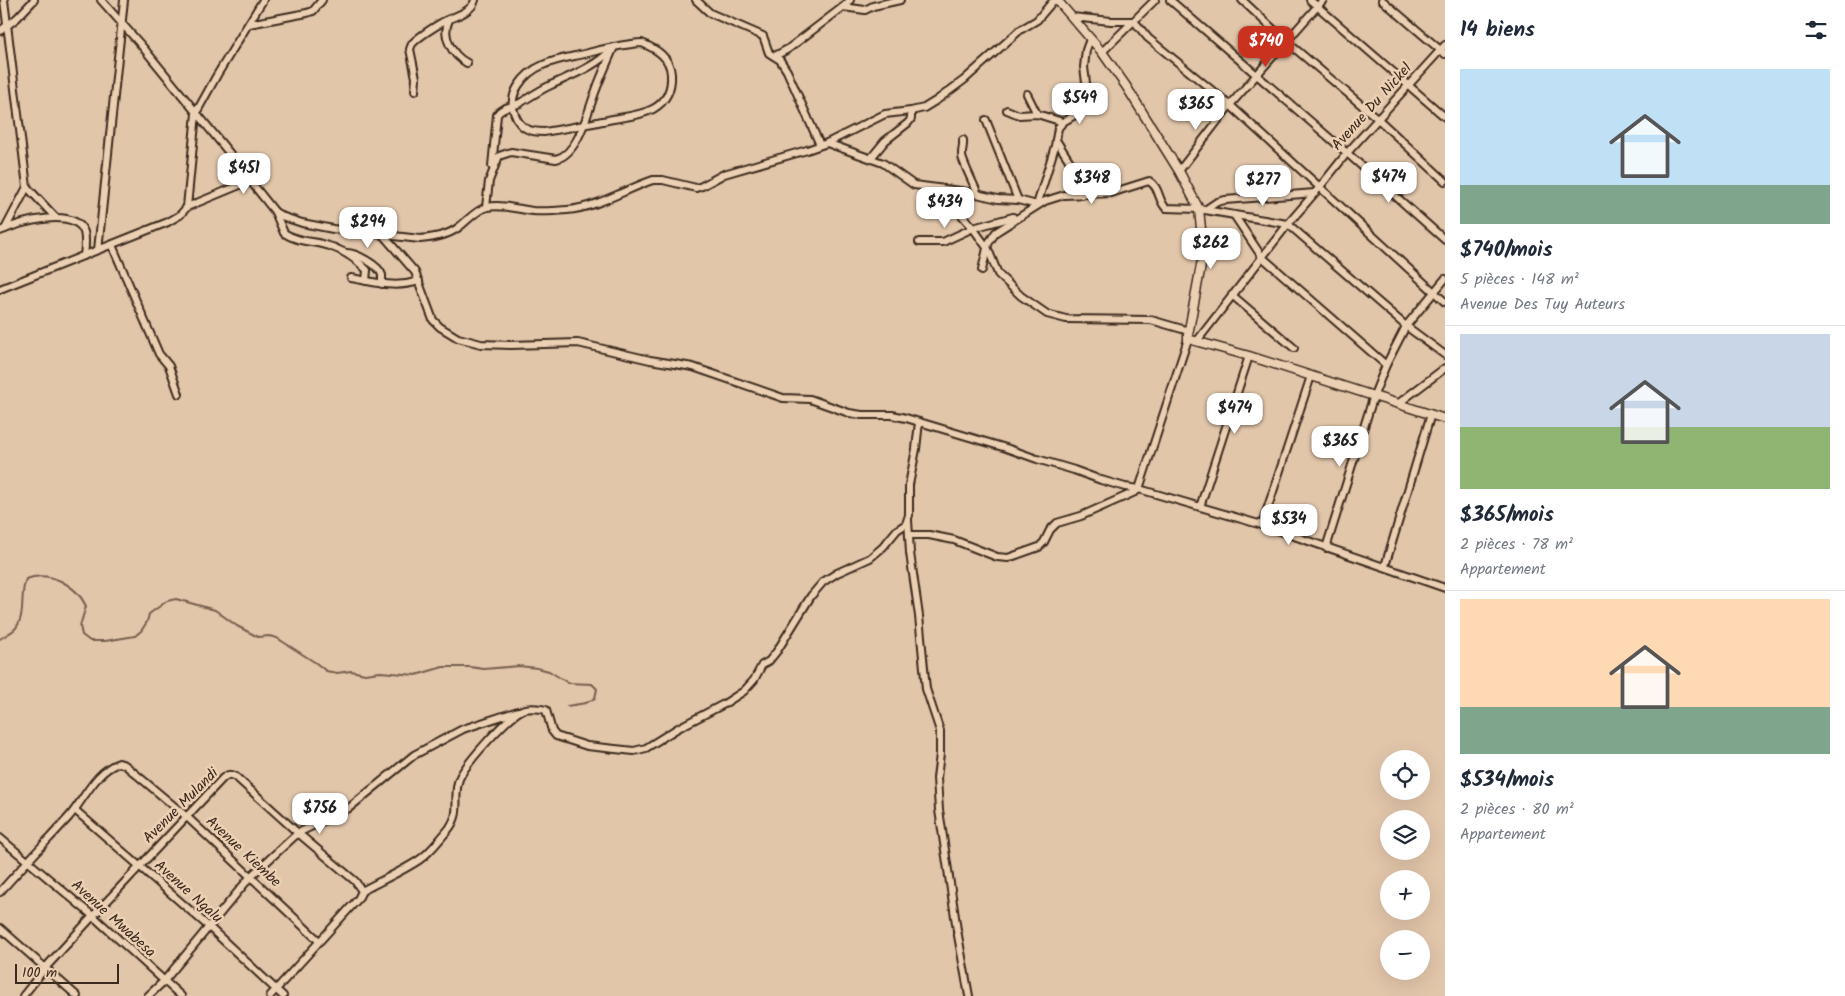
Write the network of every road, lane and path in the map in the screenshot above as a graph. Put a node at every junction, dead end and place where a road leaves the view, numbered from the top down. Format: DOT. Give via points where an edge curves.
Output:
graph roads {
  1 [pos="4,0"];
  2 [pos="34,0"];
  3 [pos="100,0"];
  4 [pos="124,0"];
  5 [pos="263,0"];
  6 [pos="322,0"];
  7 [pos="475,0"];
  8 [pos="696,0"];
  9 [pos="850,0"];
  10 [pos="900,0"];
  11 [pos="1056,0"];
  12 [pos="1155,0"];
  13 [pos="1170,0"];
  14 [pos="1242,0"];
  15 [pos="1310,0"];
  16 [pos="1323,0"];
  17 [pos="1382,0"];
  18 [pos="1318,6"];
  19 [pos="843,7"];
  20 [pos="1072,17"];
  21 [pos="449,20"];
  22 [pos="121,21"];
  23 [pos="1134,21"];
  24 [pos="249,24"];
  25 [pos="6,27"];
  26 [pos="0,31"];
  27 [pos="1090,39"];
  28 [pos="1286,41"];
  29 [pos="614,47"];
  30 [pos="1444,49"];
  31 [pos="1102,52"];
  32 [pos="775,56"];
  33 [pos="467,63"];
  34 [pos="1257,75"];
  35 [pos="1409,85"];
  36 [pos="415,91"];
  37 [pos="1027,94"];
  38 [pos="1230,105"];
  39 [pos="512,106"];
  40 [pos="1007,110"];
  41 [pos="911,112"];
  42 [pos="196,113"];
  43 [pos="1037,114"];
  44 [pos="1445,118"];
  45 [pos="1378,119"];
  46 [pos="986,120"];
  47 [pos="1063,122"];
  48 [pos="584,124"];
  49 [pos="963,140"];
  50 [pos="1056,140"];
  51 [pos="824,144"];
  52 [pos="1347,153"];
  53 [pos="871,158"];
  54 [pos="492,171"];
  55 [pos="1178,171"];
  56 [pos="248,178"];
  57 [pos="1445,181"];
  58 [pos="27,188"];
  59 [pos="934,188"];
  60 [pos="1317,190"];
  61 [pos="978,194"];
  62 [pos="1082,195"];
  63 [pos="1018,200"];
  64 [pos="1038,205"];
  65 [pos="187,207"];
  66 [pos="486,207"];
  67 [pos="1202,209"];
  68 [pos="275,212"];
  69 [pos="1024,213"];
  70 [pos="1234,216"];
  71 [pos="55,217"];
  72 [pos="1288,224"];
  73 [pos="973,228"];
  74 [pos="3,230"];
  75 [pos="383,236"];
  76 [pos="1445,240"];
  77 [pos="919,242"];
  78 [pos="112,245"];
  79 [pos="988,249"];
  80 [pos="98,250"];
  81 [pos="346,253"];
  82 [pos="84,256"];
  83 [pos="1262,257"];
  84 [pos="982,270"];
  85 [pos="351,278"];
  86 [pos="1445,279"];
  87 [pos="366,281"];
  88 [pos="419,281"];
  89 [pos="382,284"];
  90 [pos="0,289"];
  91 [pos="1433,292"];
  92 [pos="1232,295"];
  93 [pos="1445,302"];
  94 [pos="1406,326"];
  95 [pos="1188,335"];
  96 [pos="1197,342"];
  97 [pos="1294,348"];
  98 [pos="1249,356"];
  99 [pos="1445,356"];
  100 [pos="1386,365"];
  101 [pos="1445,368"];
  102 [pos="1311,376"];
  103 [pos="179,394"];
  104 [pos="1374,395"];
  105 [pos="1398,403"];
  106 [pos="1431,414"];
  107 [pos="1445,419"];
  108 [pos="920,422"];
  109 [pos="1139,489"];
  110 [pos="1200,507"];
  111 [pos="908,520"];
  112 [pos="1262,525"];
  113 [pos="910,535"];
  114 [pos="1326,548"];
  115 [pos="1385,566"];
  116 [pos="1445,588"];
  117 [pos="521,710"];
  118 [pos="75,810"];
  119 [pos="187,817"];
  120 [pos="298,833"];
  121 [pos="0,838"];
  122 [pos="28,862"];
  123 [pos="140,866"];
  124 [pos="251,876"];
  125 [pos="362,891"];
  126 [pos="0,892"];
  127 [pos="93,916"];
  128 [pos="208,926"];
  129 [pos="0,928"];
  130 [pos="319,941"];
  131 [pos="46,967"];
  132 [pos="164,981"];
  133 [pos="275,990"];
  134 [pos="23,996"];
  135 [pos="77,996"];
  136 [pos="148,996"];
  137 [pos="181,996"];
  138 [pos="270,996"];
  139 [pos="283,996"];
  140 [pos="969,996"];
  1 -- 25 [label="street"];
  2 -- 25 [label="street"];
  3 -- 22 [label="street"];
  4 -- 22 [label="street"];
  5 -- 24 [label="street"];
  6 -- 24 [label="street" via="308,13"];
  7 -- 21 [label="street" via="473,6"];
  8 -- 32 [label="street" via="710,13 763,36 769,53"];
  9 -- 19 [label="street"];
  10 -- 19 [label="street" via="865,10"];
  11 -- 20 [label="street"];
  11 -- 41 [label="street" via="1041,18 1020,30 964,80 930,105"];
  12 -- 23 [label="street"];
  13 -- 34 [label="street"];
  14 -- 28 [label="street"];
  15 -- 18 [label="street"];
  16 -- 18 [label="street"];
  17 -- 30 [label="street"];
  18 -- 28 [label="street"];
  18 -- 35 [label="street"];
  19 -- 32 [label="street"];
  20 -- 23 [label="street"];
  20 -- 27 [label="street"];
  21 -- 33 [label="street" via="446,25 449,43 457,57"];
  21 -- 36 [label="street" via="411,46"];
  22 -- 42 [label="street"];
  22 -- 80 [label="street"];
  23 -- 31 [label="street"];
  23 -- 38 [label="street" via="1148,38"];
  24 -- 42 [label="street"];
  25 -- 26 [label="street"];
  25 -- 58 [label="street"];
  27 -- 31 [label="street"];
  27 -- 47 [label="street" via="1084,67 1088,99 1082,111"];
  28 -- 34 [label="street"];
  28 -- 45 [label="street"];
  29 -- 39 [label="street" via="584,70"];
  29 -- 39 [label="street" via="553,61 534,69 517,88"];
  29 -- 48 [label="street"];
  29 -- 48 [label="street" via="642,44 656,50 669,63 670,91 661,103 647,112"];
  30 -- 35 [label="street, Avenue Du Nickel"];
  31 -- 55 [label="street"];
  32 -- 51 [label="street" via="787,71"];
  34 -- 38 [label="street"];
  34 -- 52 [label="street"];
  35 -- 44 [label="street"];
  35 -- 45 [label="street, Avenue Du Nickel"];
  37 -- 43 [label="street"];
  38 -- 55 [label="street"];
  38 -- 60 [label="street"];
  39 -- 48 [label="street" via="520,124 530,131 553,131"];
  39 -- 54 [label="street" via="496,116"];
  40 -- 43 [label="street" via="1022,115"];
  41 -- 51 [label="street" via="885,114"];
  41 -- 53 [label="street" via="908,123 885,141"];
  42 -- 56 [label="street"];
  42 -- 65 [label="street"];
  43 -- 47 [label="street"];
  45 -- 52 [label="street, Avenue Du Nickel"];
  45 -- 57 [label="street"];
  46 -- 63 [label="street"];
  47 -- 50 [label="street"];
  48 -- 54 [label="street" via="572,147 561,158 550,160 505,153 498,156"];
  49 -- 61 [label="street" via="963,160"];
  50 -- 62 [label="street" via="1072,165"];
  50 -- 64 [label="street"];
  51 -- 53 [label="street"];
  51 -- 66 [label="street" via="724,174 696,188 653,180 586,207 569,210"];
  52 -- 60 [label="street, Avenue Du Nickel"];
  52 -- 76 [label="street"];
  53 -- 59 [label="street" via="914,185"];
  54 -- 66 [label="street"];
  55 -- 67 [label="street"];
  56 -- 65 [label="street" via="245,183"];
  56 -- 68 [label="street"];
  58 -- 71 [label="street"];
  58 -- 74 [label="street"];
  59 -- 61 [label="street"];
  59 -- 73 [label="street"];
  60 -- 67 [label="street" via="1225,200"];
  60 -- 72 [label="street, Avenue Du Nickel"];
  60 -- 91 [label="street"];
  61 -- 63 [label="street"];
  62 -- 64 [label="street" via="1054,198"];
  62 -- 67 [label="street" via="1112,193 1148,181 1157,189 1166,208"];
  63 -- 64 [label="street"];
  64 -- 69 [label="street"];
  65 -- 78 [label="street" via="168,222"];
  66 -- 75 [label="street" via="459,228 431,238"];
  67 -- 70 [label="street"];
  67 -- 95 [label="street" via="1202,260"];
  68 -- 75 [label="street" via="302,223"];
  68 -- 81 [label="street" via="288,236"];
  69 -- 73 [label="street"];
  69 -- 79 [label="street" via="996,232"];
  70 -- 72 [label="street"];
  70 -- 83 [label="street"];
  71 -- 74 [label="street"];
  71 -- 82 [label="street" via="76,222 84,230"];
  72 -- 83 [label="street, Avenue Du Nickel"];
  72 -- 94 [label="street"];
  73 -- 77 [label="street" via="943,242"];
  73 -- 79 [label="street"];
  75 -- 88 [label="street"];
  78 -- 80 [label="street"];
  78 -- 103 [label="street"];
  79 -- 84 [label="street"];
  79 -- 95 [label="street" via="998,274 1047,314 1066,319 1151,320"];
  80 -- 82 [label="street"];
  81 -- 87 [label="street" via="367,270"];
  81 -- 89 [label="street" via="357,255 379,270"];
  82 -- 90 [label="street"];
  83 -- 92 [label="street, Avenue Du Nickel"];
  83 -- 100 [label="street"];
  85 -- 87 [label="street"];
  86 -- 91 [label="street"];
  87 -- 89 [label="street"];
  88 -- 89 [label="street" via="402,286"];
  88 -- 108 [label="street" via="433,320 449,334 468,342 511,345 578,342 693,367 783,398 810,399 849,413"];
  91 -- 93 [label="street"];
  91 -- 94 [label="street"];
  92 -- 96 [label="street, Avenue Du Nickel"];
  92 -- 97 [label="street"];
  94 -- 99 [label="street"];
  94 -- 100 [label="street"];
  95 -- 96 [label="street"];
  95 -- 109 [label="street"];
  96 -- 98 [label="street"];
  98 -- 102 [label="street"];
  98 -- 110 [label="street"];
  100 -- 104 [label="street"];
  101 -- 105 [label="street"];
  102 -- 104 [label="street"];
  102 -- 112 [label="street"];
  104 -- 105 [label="street"];
  104 -- 114 [label="street"];
  105 -- 106 [label="street"];
  106 -- 107 [label="street"];
  106 -- 115 [label="street"];
  108 -- 109 [label="street" via="1101,480"];
  108 -- 111 [label="street" via="909,485"];
  109 -- 110 [label="street"];
  109 -- 113 [label="street" via="1058,524 1039,547 1008,558 954,540"];
  110 -- 112 [label="street"];
  111 -- 113 [label="street"];
  111 -- 117 [label="street" via="870,558 823,582 777,651 762,665 744,691 646,748 634,751 587,746 554,735 546,710"];
  112 -- 114 [label="street"];
  113 -- 140 [label="street" via="926,689 940,731 937,778 940,810"];
  114 -- 115 [label="street"];
  115 -- 116 [label="street"];
  117 -- 120 [label="street" via="463,729 414,755 349,808"];
  117 -- 125 [label="street" via="476,754 461,774 456,795 457,815 433,847 419,860"];
  118 -- 119 [label="street, Avenue Kiembe" via="99,776 120,763"];
  118 -- 122 [label="street"];
  118 -- 123 [label="street, Avenue Ngalu"];
  119 -- 120 [label="street, Avenue Mulandi" via="223,778 232,775"];
  119 -- 123 [label="street, Avenue Mulandi"];
  119 -- 124 [label="street, Avenue Kiembe"];
  120 -- 124 [label="street"];
  120 -- 125 [label="street, Avenue Mulandi" via="355,881"];
  121 -- 122 [label="street, Avenue Mwabesa"];
  122 -- 126 [label="street"];
  122 -- 127 [label="street, Avenue Mwabesa"];
  123 -- 127 [label="street, Avenue Mulandi"];
  123 -- 128 [label="street, Avenue Ngalu"];
  124 -- 128 [label="street"];
  124 -- 130 [label="street, Avenue Kiembe"];
  125 -- 130 [label="street"];
  127 -- 131 [label="street, Avenue Mulandi"];
  127 -- 132 [label="street, Avenue Mwabesa"];
  128 -- 132 [label="street"];
  128 -- 133 [label="street, Avenue Ngalu"];
  129 -- 131 [label="street"];
  130 -- 133 [label="street"];
  131 -- 134 [label="street, Avenue Mulandi"];
  131 -- 135 [label="street"];
  132 -- 136 [label="street"];
  132 -- 137 [label="street, Avenue Mwabesa"];
  133 -- 138 [label="street"];
  133 -- 139 [label="street, Avenue Ngalu"];
}
